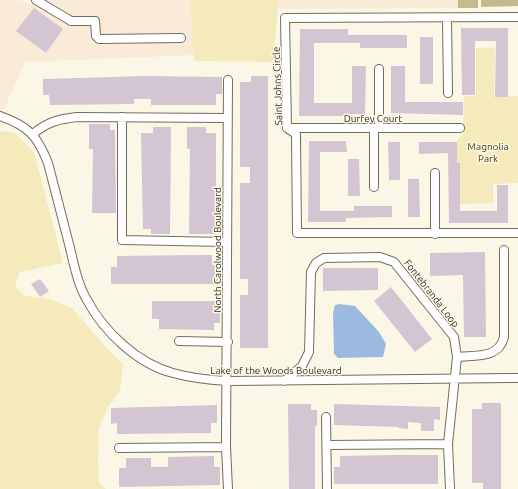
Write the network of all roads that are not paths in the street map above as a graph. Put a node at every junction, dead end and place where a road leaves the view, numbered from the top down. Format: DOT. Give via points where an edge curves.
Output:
graph roads {
  1 [pos="36,0"];
  2 [pos="518,17"];
  3 [pos="447,18"];
  4 [pos="181,38"];
  5 [pos="379,69"];
  6 [pos="228,80"];
  7 [pos="448,93"];
  8 [pos="0,116"];
  9 [pos="122,117"];
  10 [pos="227,118"];
  11 [pos="287,128"];
  12 [pos="376,128"];
  13 [pos="460,128"];
  14 [pos="33,134"];
  15 [pos="435,172"];
  16 [pos="374,187"];
  17 [pos="518,233"];
  18 [pos="435,234"];
  19 [pos="226,242"];
  20 [pos="504,250"];
  21 [pos="179,341"];
  22 [pos="228,342"];
  23 [pos="457,356"];
  24 [pos="518,378"];
  25 [pos="456,379"];
  26 [pos="227,381"];
  27 [pos="283,381"];
  28 [pos="326,417"];
  29 [pos="448,444"];
  30 [pos="328,445"];
  31 [pos="226,447"];
  32 [pos="119,448"];
  33 [pos="228,489"];
  34 [pos="327,489"];
  35 [pos="450,489"];
  1 -- 4 [label="street" via="71,21 95,21 96,36 99,39"];
  2 -- 3 [label="street, Saint Johns Circle"];
  3 -- 7 [label="street"];
  3 -- 11 [label="street, Saint Johns Circle" via="285,18"];
  5 -- 12 [label="street"];
  6 -- 10 [label="street, North Carolwood Boulevard"];
  8 -- 14 [label="street, Lake of the Woods Boulevard" via="19,122"];
  9 -- 10 [label="street"];
  9 -- 14 [label="street" via="77,117 57,120 44,125"];
  9 -- 19 [label="street" via="122,240"];
  10 -- 19 [label="street, North Carolwood Boulevard"];
  11 -- 12 [label="street, Durfey Court"];
  11 -- 18 [label="street, Saint Johns Circle" via="296,134 297,233"];
  12 -- 13 [label="street, Durfey Court"];
  12 -- 16 [label="street"];
  14 -- 26 [label="street, Lake of the Woods Boulevard" via="42,146 48,163 86,300 98,318 112,335 149,364 172,373"];
  15 -- 18 [label="street"];
  17 -- 18 [label="street, Saint Johns Circle"];
  19 -- 22 [label="street, North Carolwood Boulevard"];
  20 -- 23 [label="street" via="502,344 490,354"];
  21 -- 22 [label="street"];
  22 -- 26 [label="street, North Carolwood Boulevard"];
  23 -- 25 [label="street, Fontebranda Loop"];
  23 -- 27 [label="street, Fontebranda Loop" via="454,337 394,262 380,256 324,258 316,263 311,272 309,352 302,366"];
  24 -- 25 [label="street, Lake of the Woods Boulevard"];
  25 -- 27 [label="street, Lake of the Woods Boulevard"];
  25 -- 29 [label="street, Fontebranda Loop"];
  26 -- 27 [label="street, Lake of the Woods Boulevard"];
  26 -- 31 [label="street, North Carolwood Boulevard"];
  28 -- 30 [label="street"];
  29 -- 30 [label="street"];
  29 -- 35 [label="street, Fontebranda Loop"];
  30 -- 34 [label="street"];
  31 -- 32 [label="street"];
  31 -- 33 [label="street, North Carolwood Boulevard"];
}
